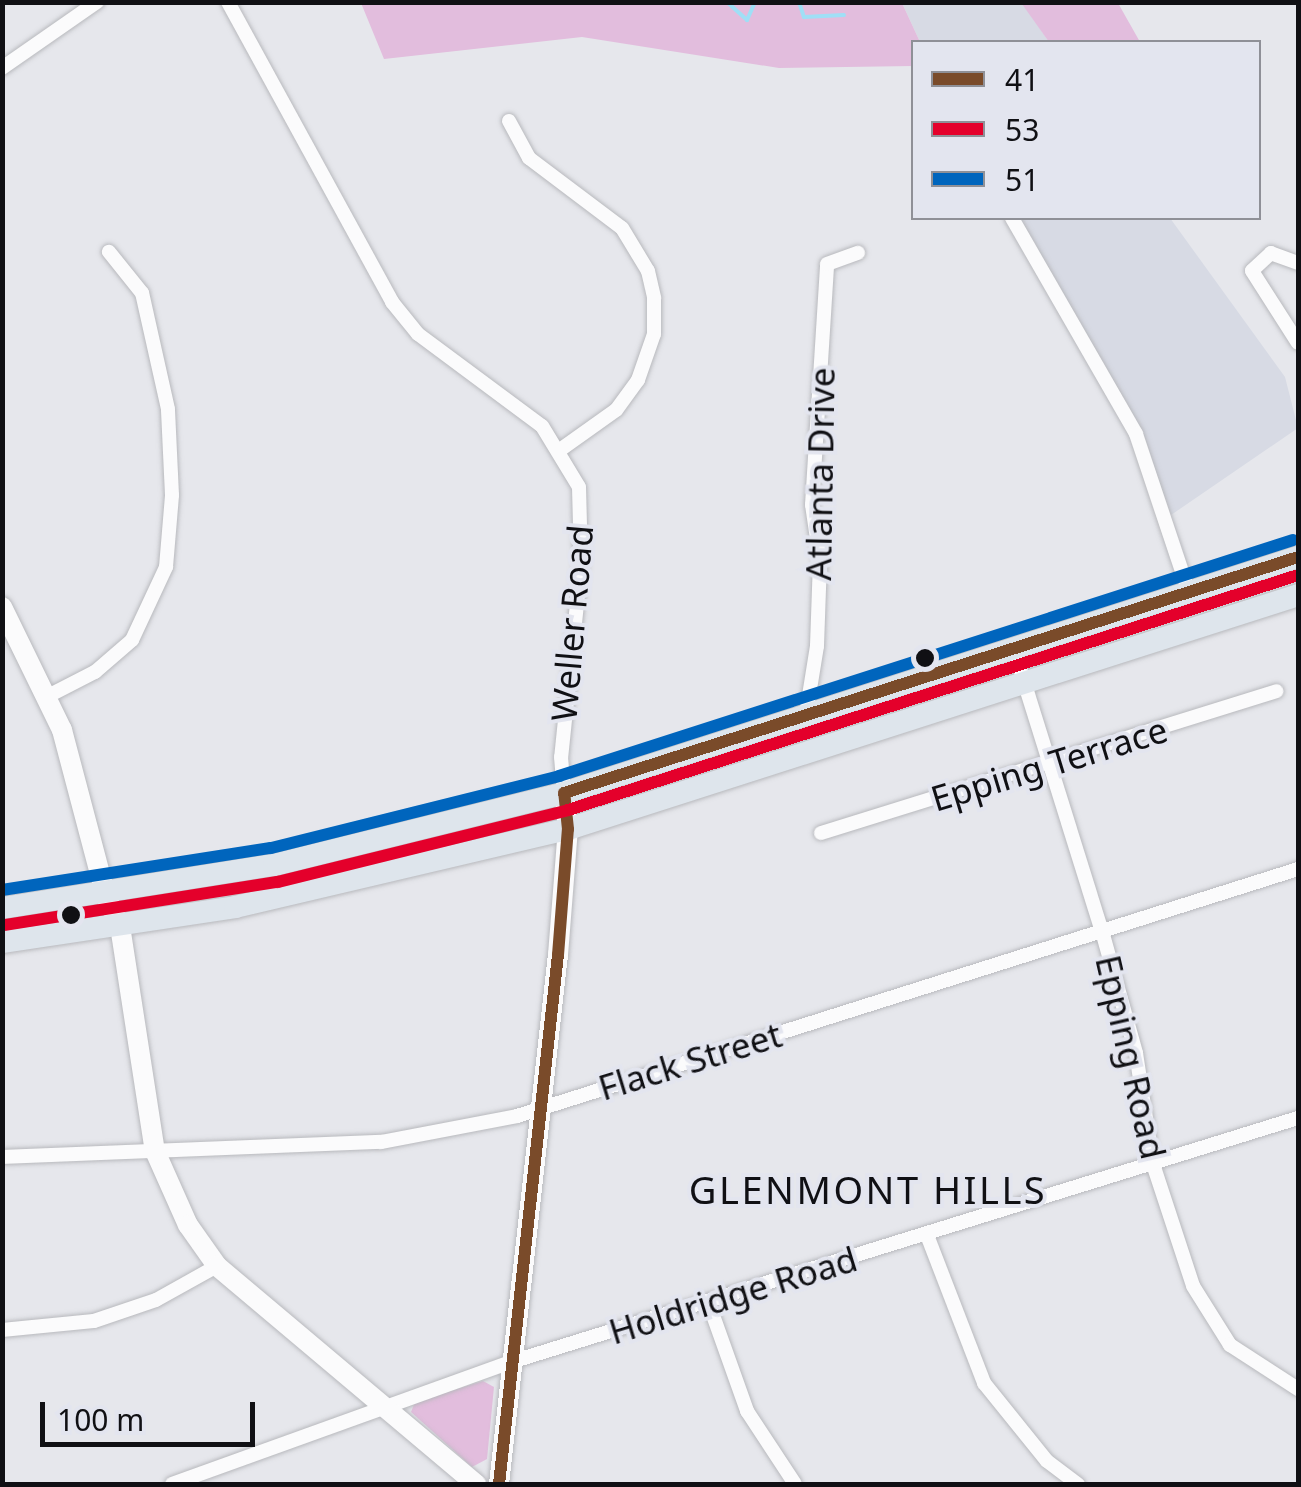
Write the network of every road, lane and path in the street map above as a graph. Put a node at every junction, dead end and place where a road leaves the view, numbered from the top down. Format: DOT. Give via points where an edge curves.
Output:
graph roads {
  1 [pos="97,2"];
  2 [pos="228,2"];
  3 [pos="2,68"];
  4 [pos="508,121"];
  5 [pos="1013,220"];
  6 [pos="108,252"];
  7 [pos="858,252"];
  8 [pos="1298,263"];
  9 [pos="1298,342"];
  10 [pos="560,450"];
  11 [pos="1298,557"];
  12 [pos="1188,589"];
  13 [pos="1298,594"];
  14 [pos="2,608"];
  15 [pos="1013,646"];
  16 [pos="1024,682"];
  17 [pos="1276,691"];
  18 [pos="48,696"];
  19 [pos="806,714"];
  20 [pos="1050,764"];
  21 [pos="564,793"];
  22 [pos="568,829"];
  23 [pos="821,833"];
  24 [pos="1298,869"];
  25 [pos="106,897"];
  26 [pos="2,908"];
  27 [pos="120,926"];
  28 [pos="1102,932"];
  29 [pos="2,942"];
  30 [pos="538,1108"];
  31 [pos="1298,1118"];
  32 [pos="155,1151"];
  33 [pos="2,1157"];
  34 [pos="1153,1164"];
  35 [pos="927,1235"];
  36 [pos="217,1266"];
  37 [pos="710,1304"];
  38 [pos="2,1330"];
  39 [pos="510,1362"];
  40 [pos="1298,1389"];
  41 [pos="379,1406"];
  42 [pos="172,1484"];
  43 [pos="476,1484"];
  44 [pos="499,1484"];
  45 [pos="796,1484"];
  46 [pos="1078,1484"];
  1 -- 3 [label="street"];
  2 -- 10 [label="street, Weller Road" via="392,302 418,334 518,403"];
  4 -- 10 [label="street" via="530,158 622,228 648,271 654,298 654,334 638,380 616,410"];
  5 -- 12 [label="street" via="1136,434"];
  6 -- 18 [label="street" via="142,293 168,409 172,495 166,568 132,640 95,672"];
  7 -- 19 [label="street, Atlanta Drive" via="828,264 812,506 820,559 817,646"];
  8 -- 9 [label="street" via="1270,253 1252,271"];
  10 -- 21 [label="street, Weller Road" via="582,513 560,756"];
  11 -- 12 [label="main road"];
  12 -- 15 [label="main road"];
  13 -- 16 [label="main road"];
  14 -- 18 [label="street"];
  15 -- 16 [label="street, Epping Road"];
  15 -- 19 [label="main road"];
  16 -- 20 [label="street, Epping Road"];
  16 -- 22 [label="main road"];
  17 -- 20 [label="street, Epping Terrace"];
  18 -- 25 [label="street"];
  19 -- 21 [label="main road"];
  20 -- 23 [label="street, Epping Terrace"];
  20 -- 28 [label="street, Epping Road"];
  21 -- 22 [label="street, Weller Road"];
  21 -- 25 [label="main road" via="274,866"];
  22 -- 27 [label="main road" via="396,873"];
  22 -- 30 [label="street, Weller Road"];
  24 -- 28 [label="street, Flack Street"];
  25 -- 26 [label="main road"];
  25 -- 27 [label="street"];
  27 -- 29 [label="main road"];
  27 -- 32 [label="street"];
  28 -- 30 [label="street, Flack Street"];
  28 -- 34 [label="street, Epping Road" via="1136,1053"];
  30 -- 32 [label="street, Flack Street" via="381,1142"];
  30 -- 39 [label="street, Weller Road"];
  31 -- 34 [label="street, Holdridge Road"];
  32 -- 33 [label="street, Flack Street"];
  32 -- 36 [label="street" via="188,1225"];
  34 -- 35 [label="street, Holdridge Road"];
  34 -- 40 [label="street, Epping Road" via="1204,1313 1230,1345"];
  35 -- 37 [label="street, Holdridge Road"];
  35 -- 46 [label="street" via="984,1383 1047,1460"];
  36 -- 38 [label="street" via="156,1300 94,1321"];
  36 -- 41 [label="street"];
  37 -- 39 [label="street, Holdridge Road"];
  37 -- 45 [label="street" via="747,1410"];
  39 -- 41 [label="street, Holdridge Road"];
  39 -- 44 [label="street, Weller Road"];
  41 -- 42 [label="street, Holdridge Road"];
  41 -- 43 [label="street"];
}
